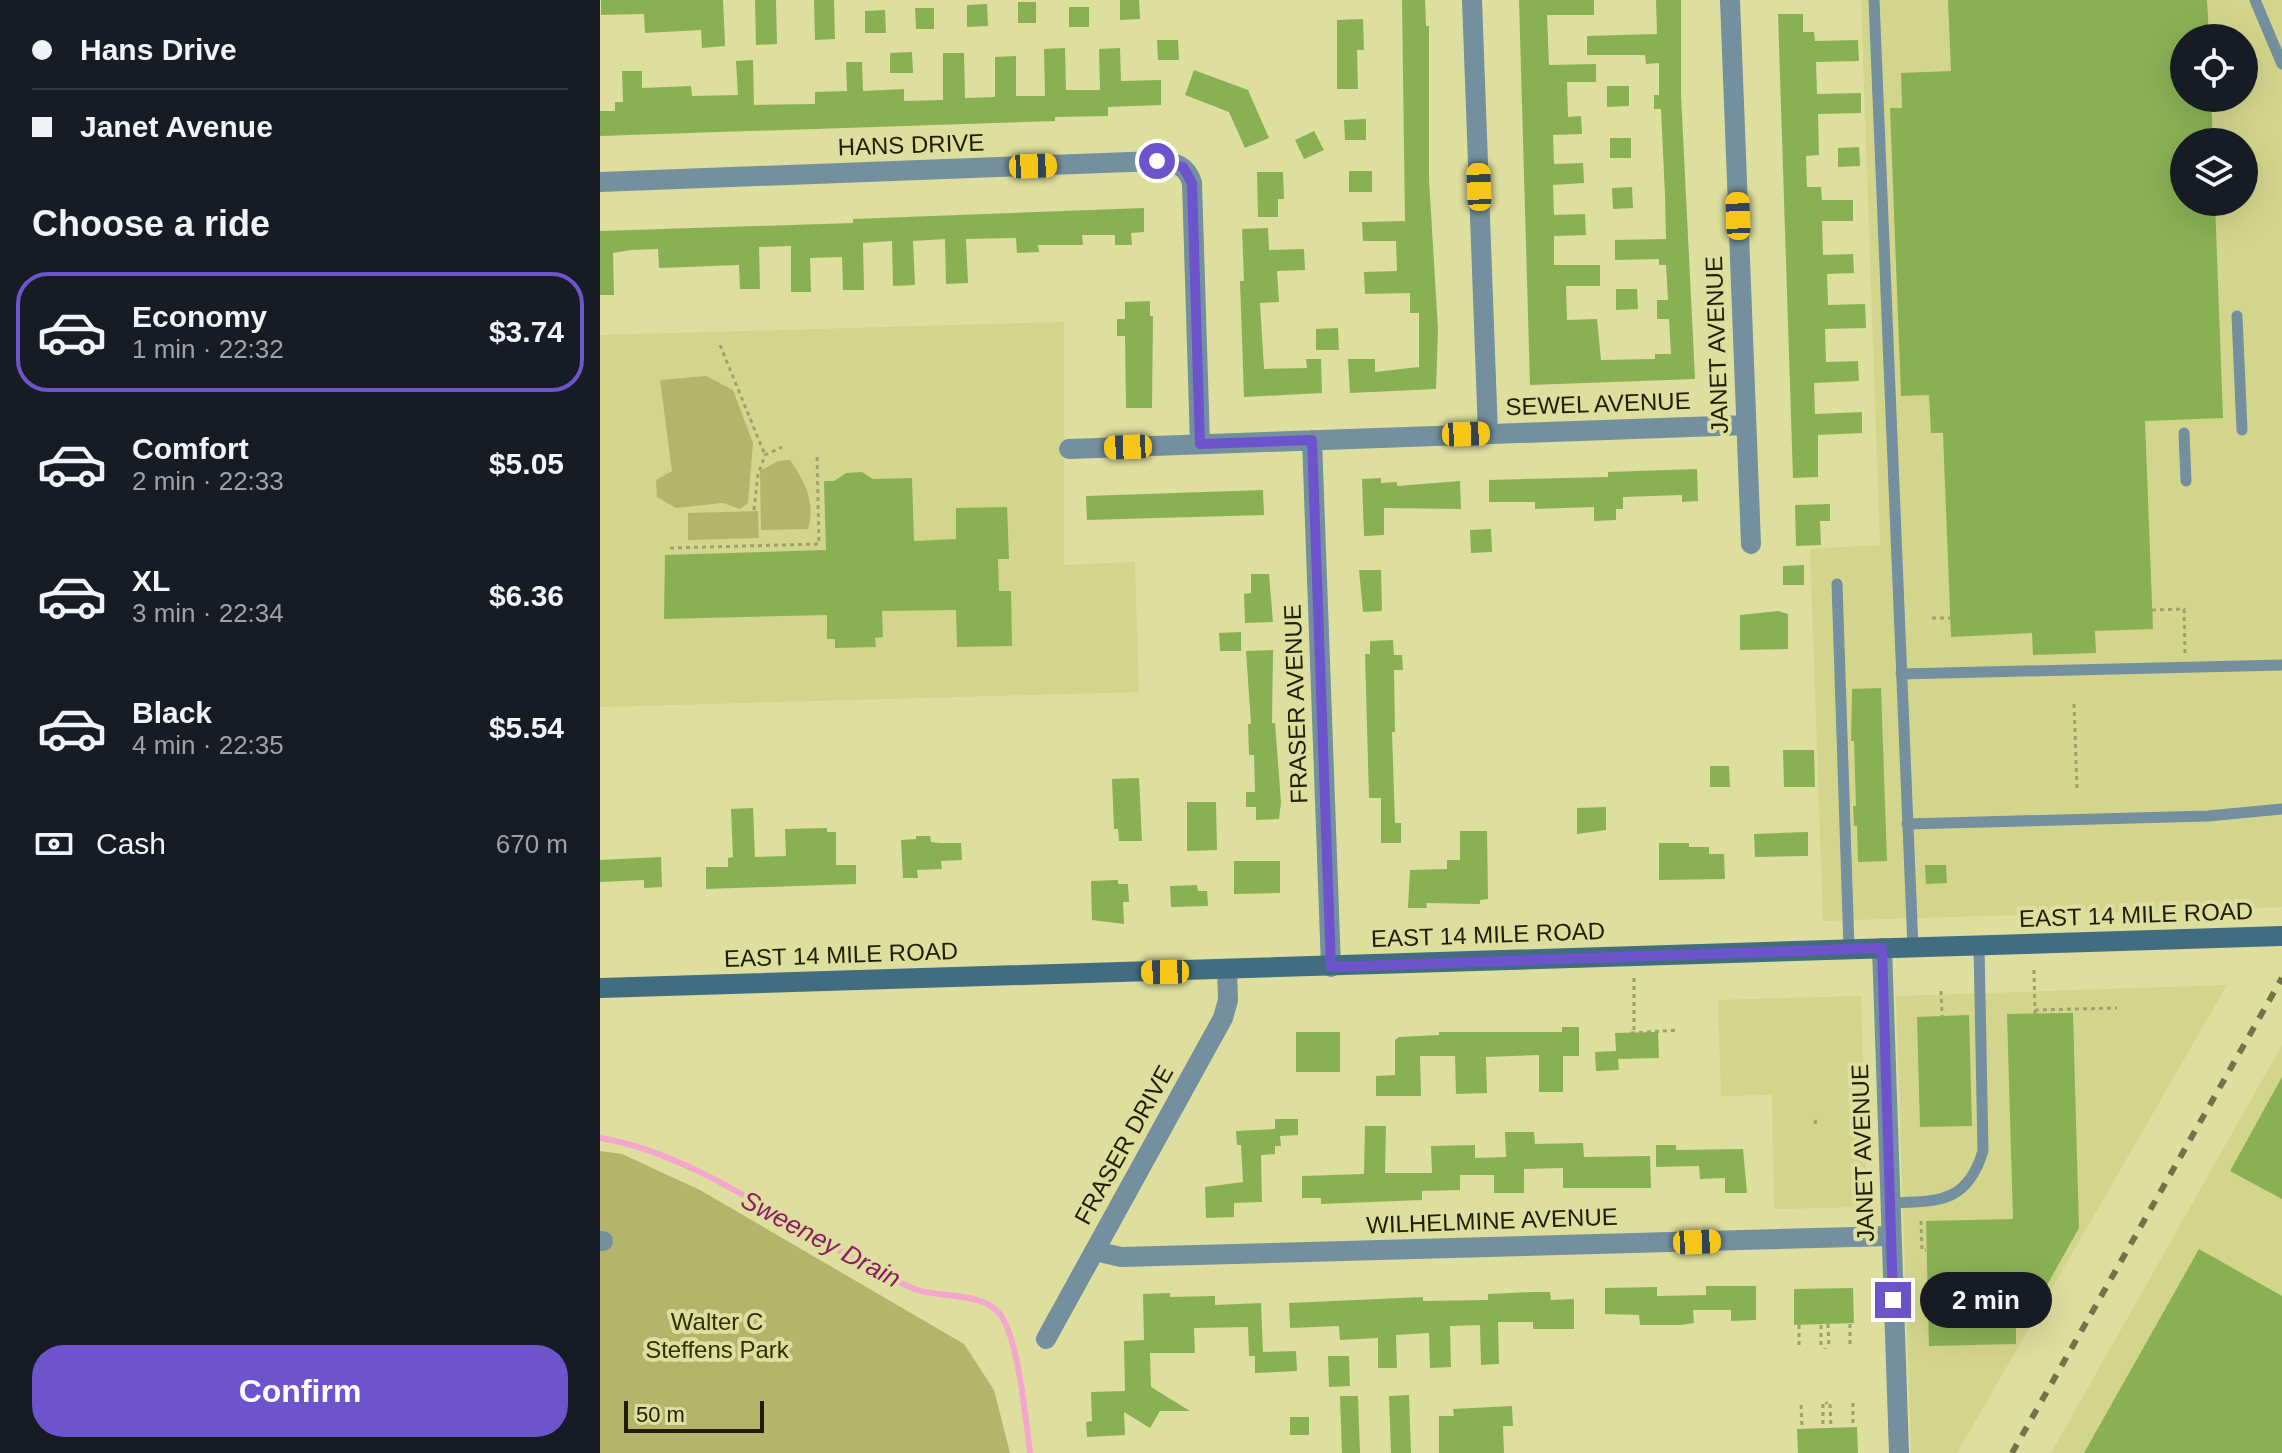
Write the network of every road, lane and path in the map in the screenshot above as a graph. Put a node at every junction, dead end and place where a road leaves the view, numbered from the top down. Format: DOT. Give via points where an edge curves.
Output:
graph roads {
  1 [pos="1472,0"];
  2 [pos="1730,0"];
  3 [pos="1874,0"];
  4 [pos="2255,0"];
  5 [pos="2269,33"];
  6 [pos="2282,35"];
  7 [pos="2282,64"];
  8 [pos="600,182"];
  9 [pos="2237,316"];
  10 [pos="720,345"];
  11 [pos="1746,425"];
  12 [pos="2242,430"];
  13 [pos="2184,433"];
  14 [pos="1488,434"];
  15 [pos="1312,440"];
  16 [pos="1200,444"];
  17 [pos="782,447"];
  18 [pos="1069,449"];
  19 [pos="765,455"];
  20 [pos="817,456"];
  21 [pos="2186,481"];
  22 [pos="754,510"];
  23 [pos="1751,544"];
  24 [pos="670,548"];
  25 [pos="1837,584"];
  26 [pos="2152,610"];
  27 [pos="1932,618"];
  28 [pos="1950,618"];
  29 [pos="2185,654"];
  30 [pos="2282,665"];
  31 [pos="1901,674"];
  32 [pos="2074,704"];
  33 [pos="2077,788"];
  34 [pos="2282,809"];
  35 [pos="1907,824"];
  36 [pos="2282,936"];
  37 [pos="1979,946"];
  38 [pos="1849,948"];
  39 [pos="1882,948"];
  40 [pos="1913,948"];
  41 [pos="1331,967"];
  42 [pos="1227,970"];
  43 [pos="2034,970"];
  44 [pos="1634,978"];
  45 [pos="600,988"];
  46 [pos="1941,991"];
  47 [pos="2117,1008"];
  48 [pos="1942,1016"];
  49 [pos="1678,1030"];
  50 [pos="1817,1116"];
  51 [pos="1815,1124"];
  52 [pos="1890,1203"];
  53 [pos="1921,1221"];
  54 [pos="1891,1236"];
  55 [pos="1926,1250"];
  56 [pos="1095,1251"];
  57 [pos="1828,1324"];
  58 [pos="1850,1324"];
  59 [pos="1799,1325"];
  60 [pos="1821,1325"];
  61 [pos="1046,1339"];
  62 [pos="1850,1348"];
  63 [pos="1799,1349"];
  64 [pos="1853,1403"];
  65 [pos="1801,1405"];
  66 [pos="1853,1427"];
  67 [pos="1802,1428"];
  68 [pos="1823,1428"];
  69 [pos="1831,1428"];
  70 [pos="1899,1453"];
  1 -- 14 [label="street"];
  2 -- 11 [label="street, JANET AVENUE"];
  3 -- 31 [label="lane"];
  4 -- 5 [label="lane"];
  5 -- 6 [label="lane"];
  5 -- 7 [label="lane"];
  8 -- 16 [label="street, HANS DRIVE" via="1157,161 1183,167 1192,183"];
  9 -- 12 [label="lane"];
  10 -- 19 [label="path"];
  11 -- 14 [label="street, SEWEL AVENUE"];
  11 -- 23 [label="street, JANET AVENUE"];
  13 -- 21 [label="lane"];
  14 -- 15 [label="street, SEWEL AVENUE"];
  15 -- 16 [label="street, SEWEL AVENUE"];
  15 -- 41 [label="street, FRASER AVENUE"];
  16 -- 18 [label="street, SEWEL AVENUE"];
  17 -- 19 [label="path"];
  19 -- 22 [label="path"];
  20 -- 24 [label="path" via="819,544"];
  25 -- 38 [label="lane"];
  26 -- 29 [label="path" via="2184,609"];
  27 -- 28 [label="path"];
  30 -- 31 [label="lane"];
  31 -- 35 [label="lane"];
  32 -- 33 [label="path"];
  34 -- 35 [label="lane" via="2208,816"];
  35 -- 40 [label="lane"];
  36 -- 37 [label="main road, EAST 14 MILE ROAD"];
  37 -- 40 [label="main road, EAST 14 MILE ROAD"];
  37 -- 52 [label="lane" via="1983,1151 1977,1170 1944,1200"];
  38 -- 39 [label="main road, EAST 14 MILE ROAD"];
  38 -- 41 [label="main road, EAST 14 MILE ROAD"];
  39 -- 40 [label="main road, EAST 14 MILE ROAD"];
  39 -- 52 [label="street, JANET AVENUE"];
  41 -- 42 [label="main road, EAST 14 MILE ROAD"];
  42 -- 45 [label="main road, EAST 14 MILE ROAD"];
  42 -- 56 [label="street, FRASER DRIVE" via="1223,1018"];
  43 -- 47 [label="path" via="2035,1012"];
  44 -- 49 [label="path" via="1632,1031"];
  46 -- 48 [label="path"];
  50 -- 51 [label="path"];
  52 -- 54 [label="street, JANET AVENUE"];
  53 -- 55 [label="path"];
  54 -- 56 [label="street, WILHELMINE AVENUE" via="1121,1257"];
  54 -- 70 [label="street, JANET AVENUE"];
  56 -- 61 [label="street, FRASER DRIVE"];
  57 -- 60 [label="path" via="1825,1348"];
  58 -- 62 [label="path"];
  59 -- 63 [label="path"];
  64 -- 66 [label="path"];
  65 -- 67 [label="path"];
  68 -- 69 [label="path" via="1826,1404"];
}
